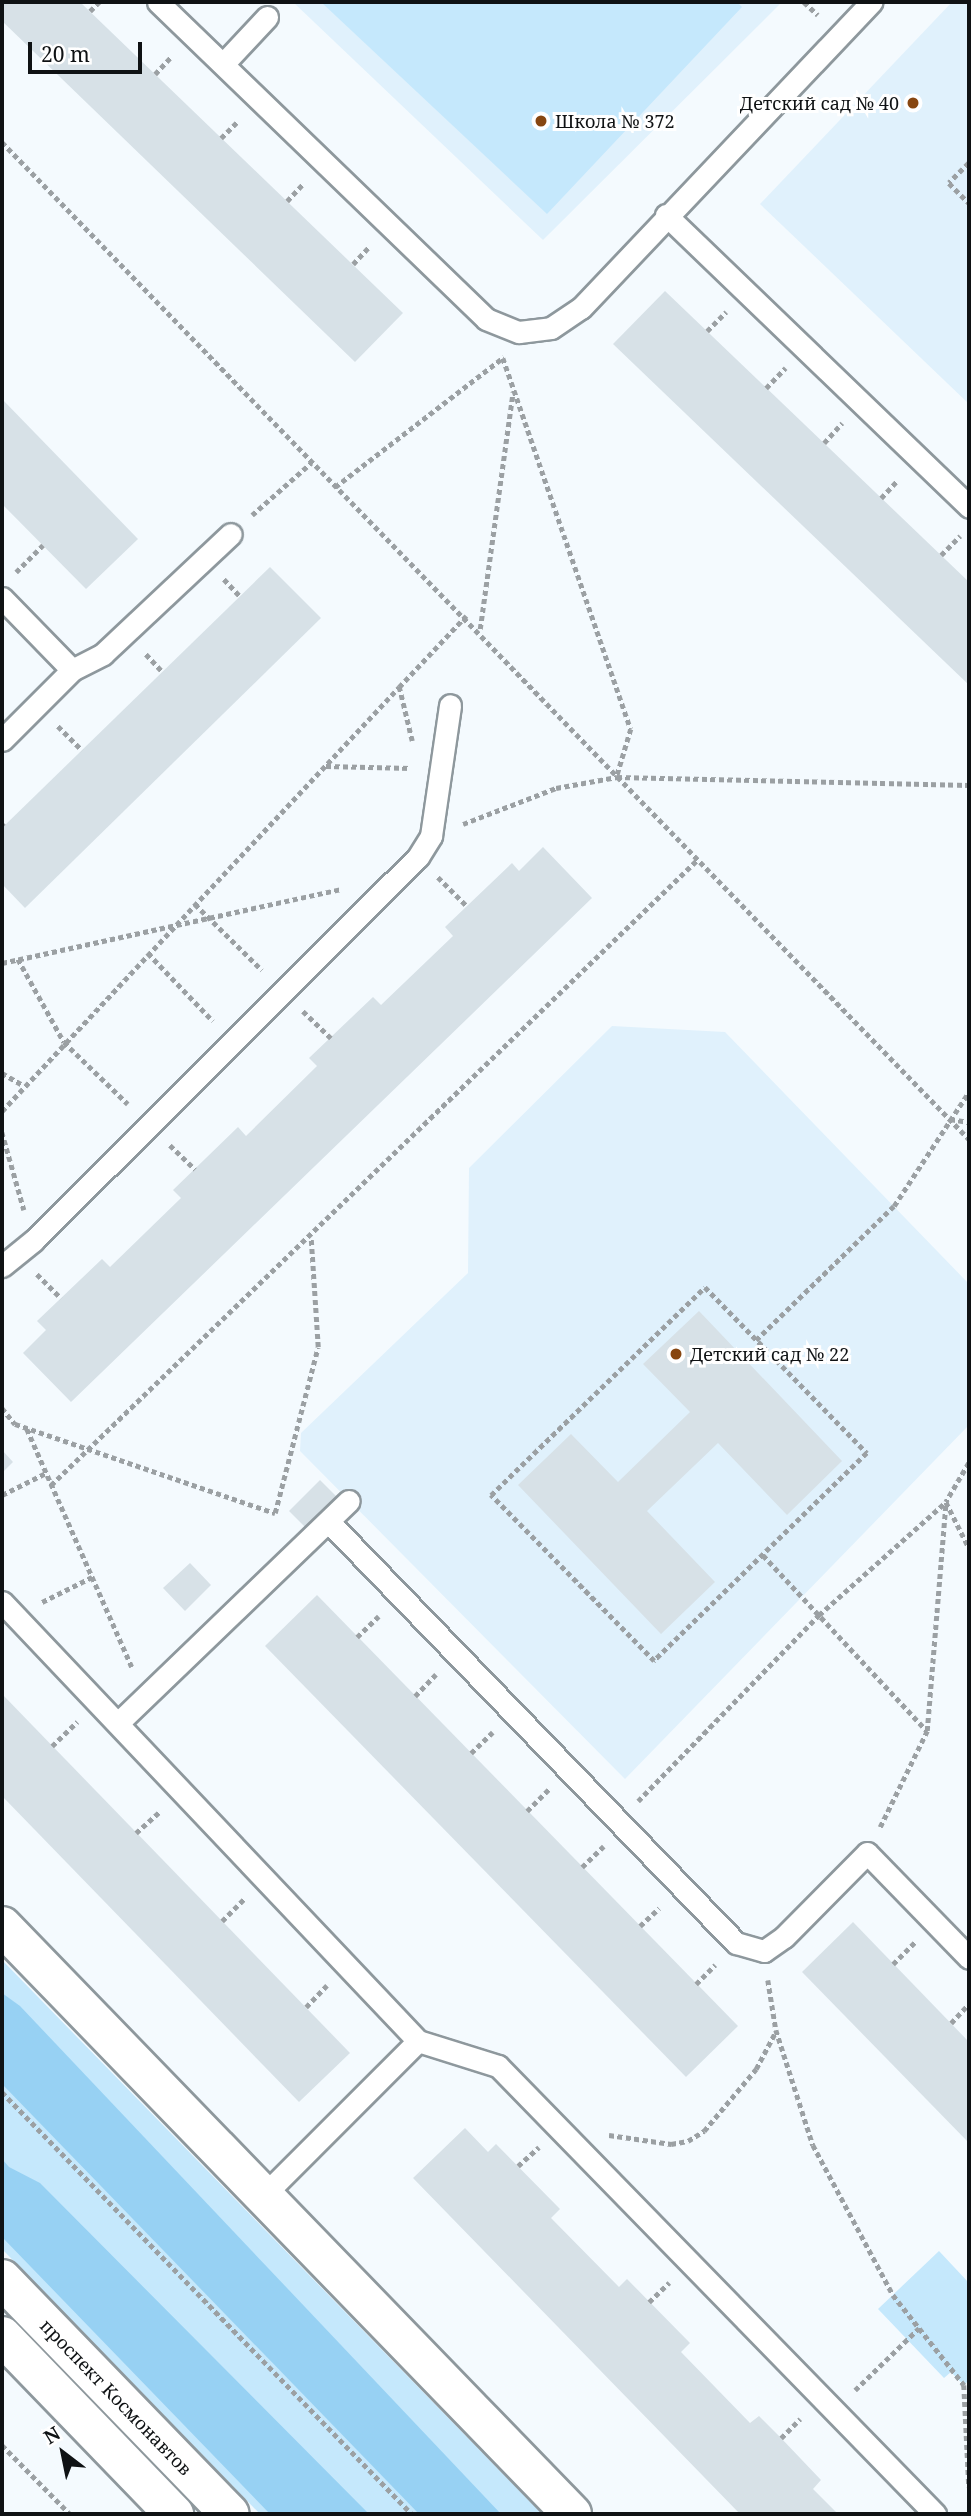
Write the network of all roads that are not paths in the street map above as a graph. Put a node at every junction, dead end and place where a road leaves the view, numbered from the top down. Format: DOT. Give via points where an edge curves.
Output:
graph roads {
  1 [pos="158,2"];
  2 [pos="871,2"];
  3 [pos="267,17"];
  4 [pos="224,63"];
  5 [pos="666,215"];
  6 [pos="969,507"];
  7 [pos="231,534"];
  8 [pos="2,598"];
  9 [pos="72,670"];
  10 [pos="450,705"];
  11 [pos="2,740"];
  12 [pos="2,1266"];
  13 [pos="349,1501"];
  14 [pos="328,1521"];
  15 [pos="8,1609"];
  16 [pos="118,1723"];
  17 [pos="2,1926"];
  18 [pos="969,1958"];
  19 [pos="418,2041"];
  20 [pos="263,2196"];
  21 [pos="2,2279"];
  22 [pos="30,2309"];
  23 [pos="2,2336"];
  24 [pos="174,2514"];
  25 [pos="230,2514"];
  26 [pos="572,2514"];
  27 [pos="935,2514"];
  1 -- 4 [label="lane"];
  2 -- 5 [label="lane"];
  3 -- 4 [label="lane"];
  4 -- 5 [label="lane" via="486,319 519,332 551,328 581,308"];
  5 -- 6 [label="lane"];
  7 -- 9 [label="lane" via="103,654"];
  8 -- 9 [label="lane"];
  9 -- 11 [label="lane"];
  10 -- 12 [label="lane" via="431,836 418,857 33,1241"];
  13 -- 14 [label="lane"];
  14 -- 16 [label="lane"];
  14 -- 18 [label="lane" via="736,1944 764,1951 784,1937 867,1853"];
  15 -- 16 [label="lane"];
  16 -- 19 [label="lane"];
  17 -- 20 [label="street"];
  19 -- 20 [label="lane"];
  19 -- 27 [label="lane" via="498,2066"];
  20 -- 26 [label="street"];
  21 -- 22 [label="street, проспект Космонавтов"];
  22 -- 23 [label="lane"];
  22 -- 25 [label="street, проспект Космонавтов"];
  23 -- 24 [label="street"];
}
